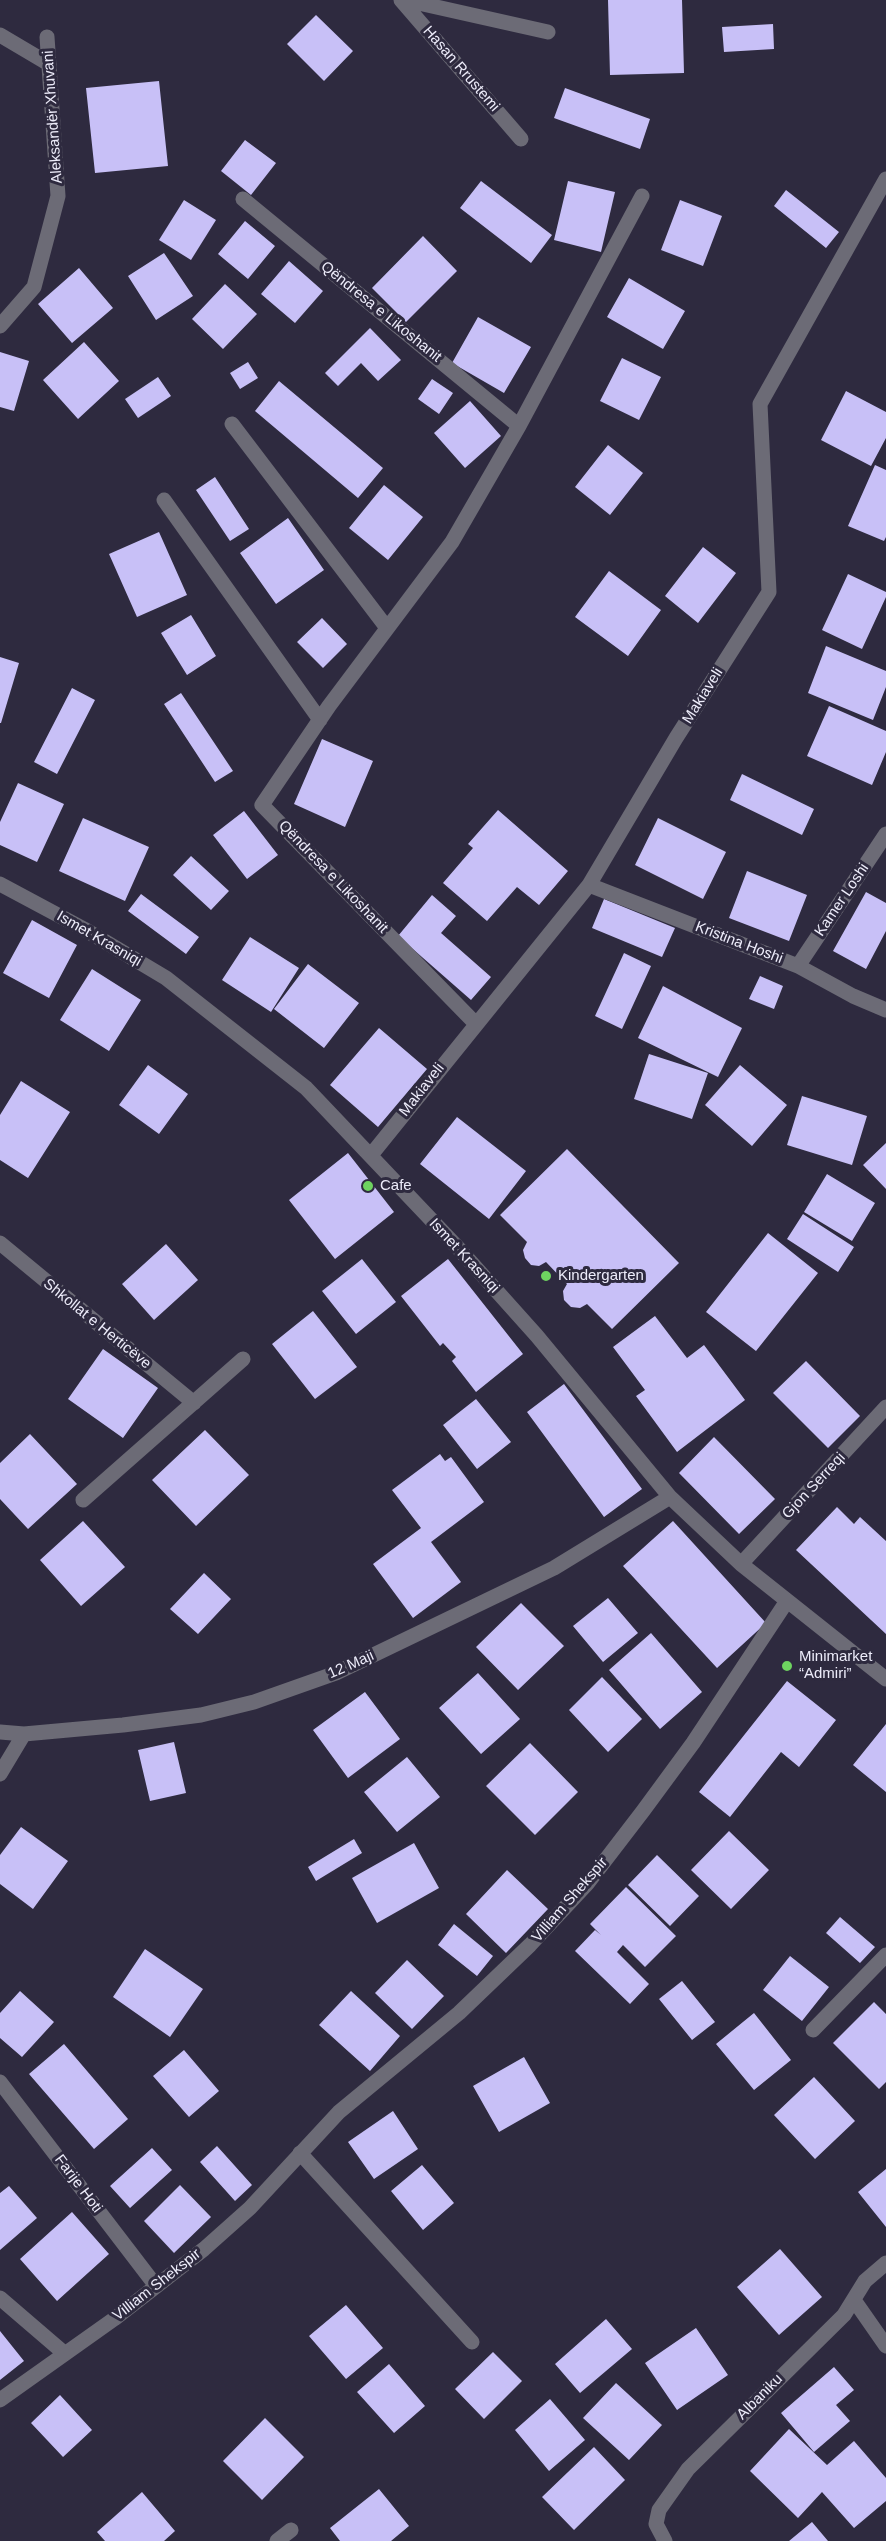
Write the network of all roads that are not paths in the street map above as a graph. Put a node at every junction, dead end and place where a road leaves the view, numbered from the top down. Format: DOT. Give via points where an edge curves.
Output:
graph roads {
  1 [pos="403,0"];
  2 [pos="548,32"];
  3 [pos="0,35"];
  4 [pos="47,37"];
  5 [pos="49,64"];
  6 [pos="521,139"];
  7 [pos="886,179"];
  8 [pos="642,196"];
  9 [pos="243,199"];
  10 [pos="0,326"];
  11 [pos="232,424"];
  12 [pos="519,426"];
  13 [pos="164,500"];
  14 [pos="387,628"];
  15 [pos="320,720"];
  16 [pos="886,834"];
  17 [pos="0,884"];
  18 [pos="589,885"];
  19 [pos="798,966"];
  20 [pos="886,1010"];
  21 [pos="475,1023"];
  22 [pos="370,1155"];
  23 [pos="0,1243"];
  24 [pos="243,1359"];
  25 [pos="194,1403"];
  26 [pos="886,1407"];
  27 [pos="670,1497"];
  28 [pos="83,1500"];
  29 [pos="741,1564"];
  30 [pos="787,1600"];
  31 [pos="886,1679"];
  32 [pos="0,1732"];
  33 [pos="24,1734"];
  34 [pos="0,1774"];
  35 [pos="886,1955"];
  36 [pos="813,2030"];
  37 [pos="0,2082"];
  38 [pos="300,2153"];
  39 [pos="886,2263"];
  40 [pos="156,2286"];
  41 [pos="0,2298"];
  42 [pos="854,2300"];
  43 [pos="472,2342"];
  44 [pos="886,2346"];
  45 [pos="64,2353"];
  46 [pos="0,2400"];
  47 [pos="291,2530"];
  48 [pos="277,2541"];
  49 [pos="665,2541"];
  1 -- 2 [label="street, Hasan Rrustemi"];
  1 -- 6 [label="street, Hasan Rrustemi"];
  3 -- 5 [label="street"];
  4 -- 5 [label="street, Aleksandër Xhuvani"];
  5 -- 10 [label="street, Aleksandër Xhuvani" via="58,196 34,287"];
  7 -- 18 [label="street, Makiaveli" via="760,404 769,592"];
  8 -- 12 [label="street, Qëndresa e Likoshanit"];
  9 -- 12 [label="street, Qëndresa e Likoshanit"];
  11 -- 14 [label="street"];
  12 -- 14 [label="street, Qëndresa e Likoshanit" via="452,542"];
  13 -- 15 [label="street"];
  14 -- 15 [label="street, Qëndresa e Likoshanit"];
  15 -- 21 [label="street, Qëndresa e Likoshanit" via="262,805"];
  16 -- 19 [label="street, Kamer Loshi"];
  17 -- 22 [label="street, Ismet Krasniqi" via="166,978 306,1088"];
  18 -- 19 [label="street, Kristina Hoshi"];
  18 -- 21 [label="street, Makiaveli"];
  19 -- 20 [label="street, Kristina Hoshi"];
  21 -- 22 [label="street, Makiaveli"];
  22 -- 27 [label="street, Ismet Krasniqi" via="537,1336"];
  23 -- 25 [label="street, Shkollat e Herticëve"];
  24 -- 25 [label="street"];
  25 -- 28 [label="street"];
  26 -- 29 [label="street, Gjon Serreqi"];
  27 -- 29 [label="street, Ismet Krasniqi"];
  27 -- 33 [label="street, 12 Maji" via="554,1568 336,1673 254,1702 201,1715"];
  29 -- 30 [label="street, Ismet Krasniqi"];
  30 -- 31 [label="street, Ismet Krasniqi"];
  30 -- 38 [label="street, Villiam Shekspir" via="693,1743 587,1884 459,2013 339,2112"];
  32 -- 33 [label="street, 12 Maji"];
  33 -- 34 [label="street"];
  35 -- 36 [label="street"];
  37 -- 40 [label="street, Farije Hoti"];
  38 -- 40 [label="street, Villiam Shekspir" via="249,2208"];
  38 -- 43 [label="street"];
  39 -- 42 [label="street, Albaniku" via="865,2282"];
  40 -- 45 [label="street, Villiam Shekspir"];
  41 -- 45 [label="street"];
  42 -- 44 [label="street"];
  42 -- 49 [label="street, Albaniku" via="844,2315 688,2469 659,2510 656,2524"];
  45 -- 46 [label="street, Villiam Shekspir"];
  47 -- 48 [label="street"];
}
